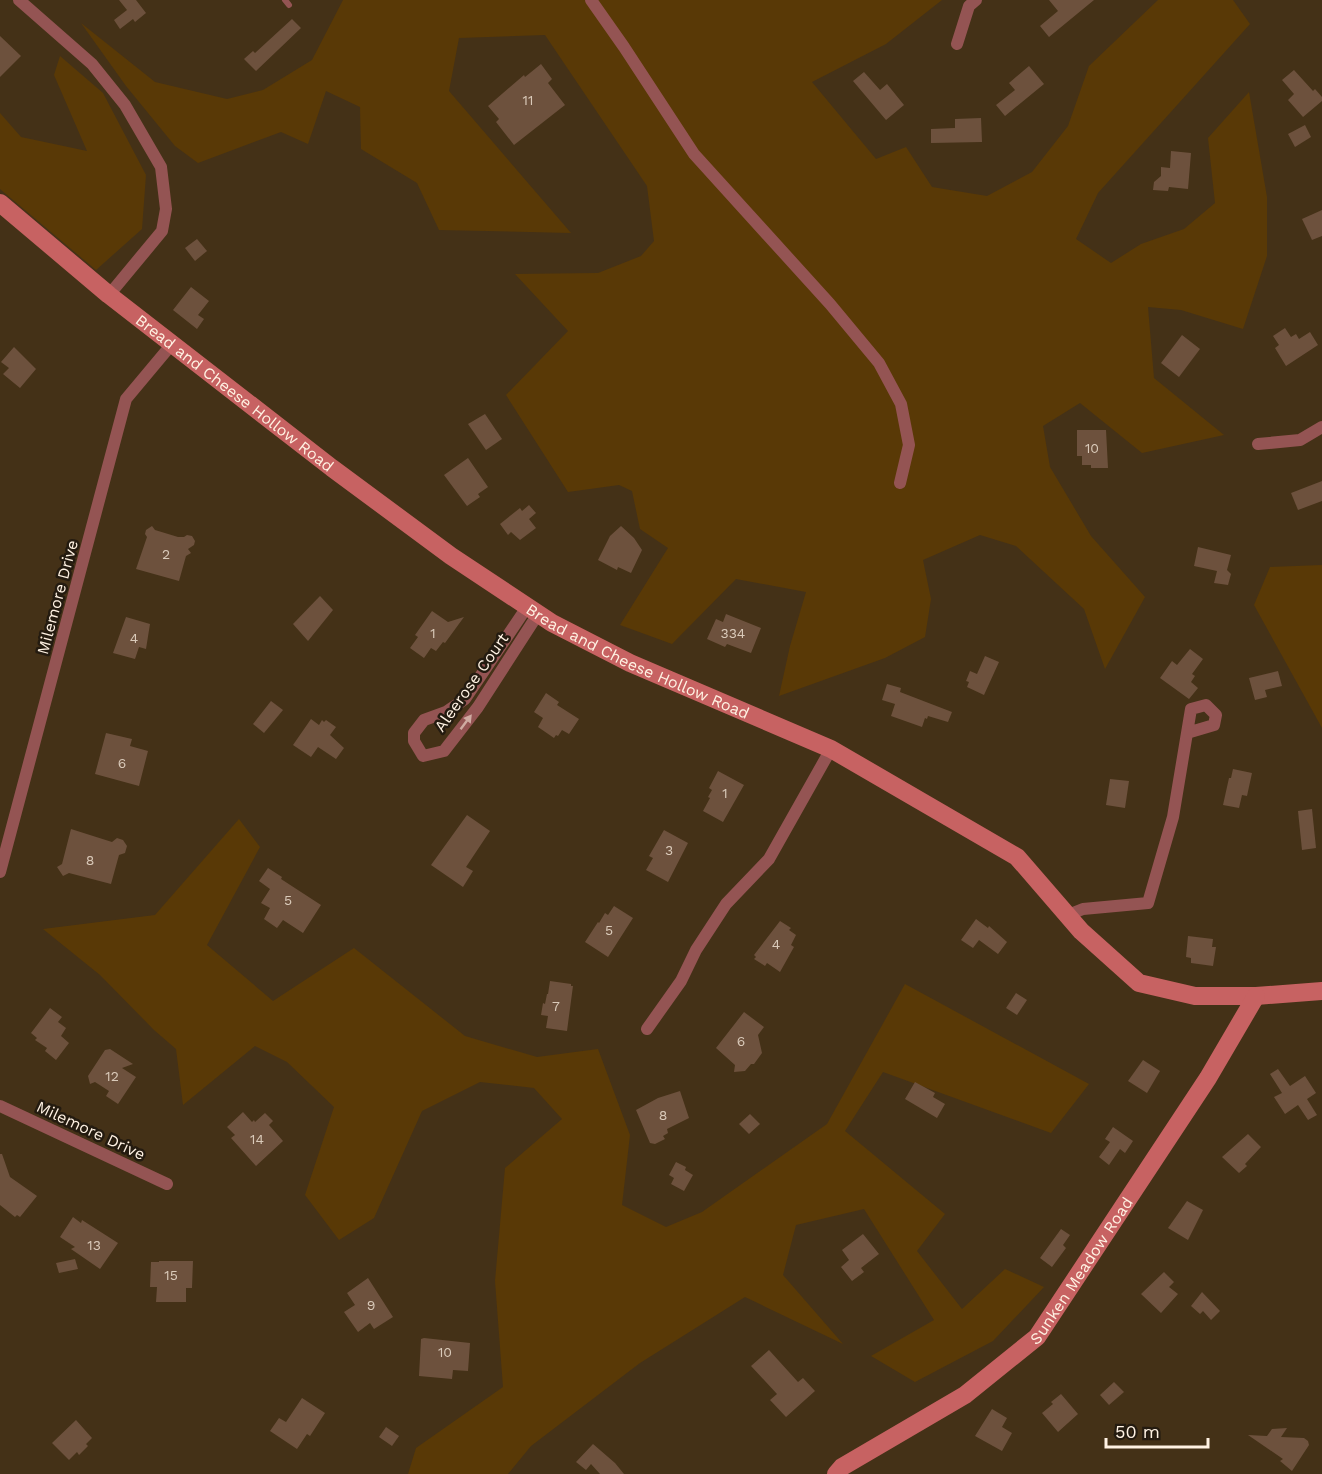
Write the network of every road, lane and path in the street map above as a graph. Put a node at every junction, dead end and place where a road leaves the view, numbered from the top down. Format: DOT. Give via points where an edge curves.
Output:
graph roads {
  1 [pos="19,0"];
  2 [pos="591,0"];
  3 [pos="976,0"];
  4 [pos="957,44"];
  5 [pos="0,203"];
  6 [pos="109,295"];
  7 [pos="172,344"];
  8 [pos="1322,427"];
  9 [pos="1258,444"];
  10 [pos="900,483"];
  11 [pos="532,610"];
  12 [pos="1187,733"];
  13 [pos="831,749"];
  14 [pos="4,839"];
  15 [pos="0,872"];
  16 [pos="1068,915"];
  17 [pos="1322,991"];
  18 [pos="1256,996"];
  19 [pos="647,1029"];
  20 [pos="0,1106"];
  21 [pos="167,1185"];
  22 [pos="836,1474"];
  1 -- 6 [label="street" via="92,64 125,105 161,168 166,209 162,231"];
  2 -- 10 [label="street" via="694,154 879,363 901,404 909,445"];
  3 -- 4 [label="street" via="969,6"];
  5 -- 6 [label="main road, Bread and Cheese Hollow Road"];
  6 -- 7 [label="main road, Bread and Cheese Hollow Road"];
  7 -- 11 [label="main road, Bread and Cheese Hollow Road" via="350,482"];
  7 -- 14 [label="street, Milemore Drive" via="126,399"];
  8 -- 9 [label="street" via="1300,440"];
  11 -- 11 [label="street, Aleerose Court, one-way" via="465,699 424,720 414,733 423,756 444,751 478,707"];
  11 -- 13 [label="main road, Bread and Cheese Hollow Road" via="630,663"];
  12 -- 16 [label="street" via="1173,817 1148,903 1083,909"];
  13 -- 16 [label="main road, Bread and Cheese Hollow Road" via="1017,858"];
  13 -- 19 [label="street" via="769,859 726,904 681,981"];
  14 -- 15 [label="street, Milemore Drive"];
  16 -- 18 [label="main road, Bread and Cheese Hollow Road" via="1139,982 1195,996"];
  17 -- 18 [label="main road, Bread and Cheese Hollow Road"];
  18 -- 22 [label="main road, Sunken Meadow Road" via="1208,1078 1037,1337 965,1395"];
  20 -- 21 [label="street, Milemore Drive"];
}
